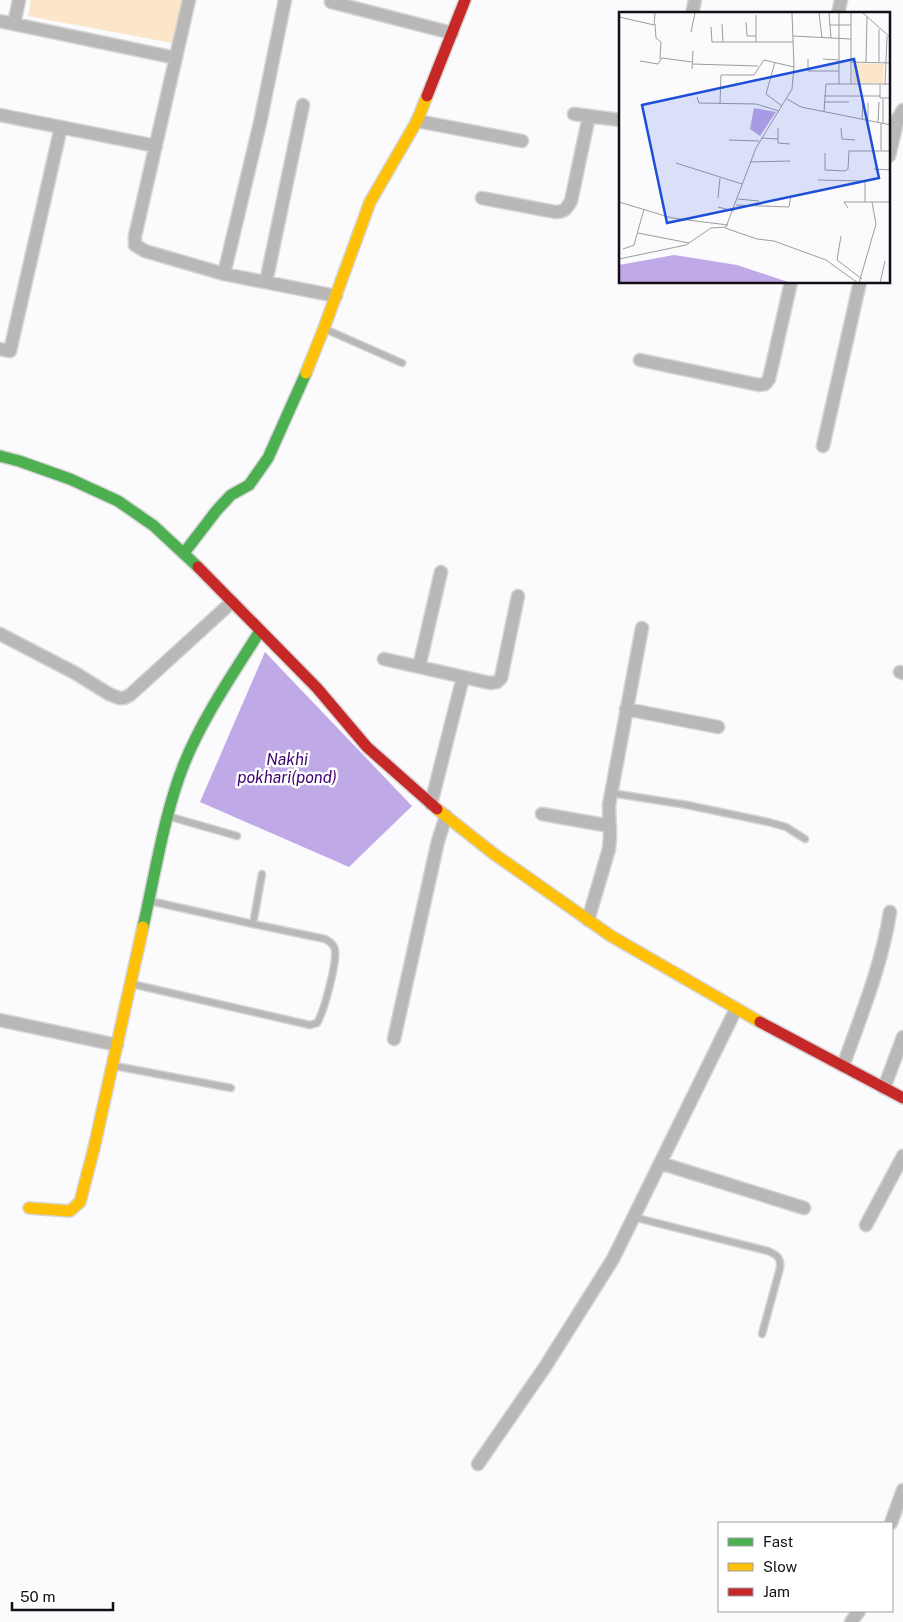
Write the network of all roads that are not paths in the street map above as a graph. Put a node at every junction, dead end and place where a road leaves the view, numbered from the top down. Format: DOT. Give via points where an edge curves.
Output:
graph roads {
  1 [pos="20,0"];
  2 [pos="189,0"];
  3 [pos="285,0"];
  4 [pos="465,0"];
  5 [pos="331,2"];
  6 [pos="0,22"];
  7 [pos="14,24"];
  8 [pos="452,33"];
  9 [pos="176,58"];
  10 [pos="303,105"];
  11 [pos="903,110"];
  12 [pos="574,114"];
  13 [pos="0,115"];
  14 [pos="589,116"];
  15 [pos="619,120"];
  16 [pos="417,121"];
  17 [pos="61,127"];
  18 [pos="522,141"];
  19 [pos="156,146"];
  20 [pos="890,152"];
  21 [pos="482,198"];
  22 [pos="224,274"];
  23 [pos="266,282"];
  24 [pos="790,284"];
  25 [pos="860,284"];
  26 [pos="336,296"];
  27 [pos="324,328"];
  28 [pos="0,349"];
  29 [pos="640,360"];
  30 [pos="402,363"];
  31 [pos="823,446"];
  32 [pos="0,456"];
  33 [pos="184,553"];
  34 [pos="441,572"];
  35 [pos="518,596"];
  36 [pos="232,602"];
  37 [pos="642,628"];
  38 [pos="260,631"];
  39 [pos="0,634"];
  40 [pos="384,659"];
  41 [pos="419,667"];
  42 [pos="463,677"];
  43 [pos="626,709"];
  44 [pos="718,727"];
  45 [pos="611,793"];
  46 [pos="430,804"];
  47 [pos="542,814"];
  48 [pos="168,816"];
  49 [pos="446,816"];
  50 [pos="610,826"];
  51 [pos="237,836"];
  52 [pos="805,839"];
  53 [pos="262,874"];
  54 [pos="149,900"];
  55 [pos="890,912"];
  56 [pos="588,920"];
  57 [pos="253,924"];
  58 [pos="131,984"];
  59 [pos="736,1009"];
  60 [pos="0,1020"];
  61 [pos="903,1037"];
  62 [pos="394,1040"];
  63 [pos="117,1045"];
  64 [pos="113,1065"];
  65 [pos="843,1066"];
  66 [pos="231,1088"];
  67 [pos="884,1088"];
  68 [pos="903,1098"];
  69 [pos="903,1156"];
  70 [pos="660,1163"];
  71 [pos="29,1208"];
  72 [pos="804,1208"];
  73 [pos="633,1217"];
  74 [pos="866,1225"];
  75 [pos="762,1334"];
  76 [pos="478,1464"];
  77 [pos="903,1490"];
  78 [pos="891,1522"];
  1 -- 7 [label="street"];
  2 -- 9 [label="street"];
  3 -- 22 [label="street"];
  4 -- 8 [label="street"];
  5 -- 8 [label="street"];
  6 -- 7 [label="street"];
  7 -- 9 [label="street"];
  8 -- 16 [label="street"];
  9 -- 19 [label="street"];
  10 -- 23 [label="street"];
  11 -- 20 [label="street"];
  12 -- 14 [label="street"];
  13 -- 17 [label="street"];
  14 -- 15 [label="street"];
  14 -- 21 [label="street" via="571,201 566,210 556,212"];
  16 -- 18 [label="street"];
  16 -- 26 [label="street" via="370,202"];
  17 -- 19 [label="street"];
  17 -- 28 [label="street" via="10,351"];
  19 -- 22 [label="street" via="135,245 145,251"];
  22 -- 23 [label="street"];
  23 -- 26 [label="street"];
  24 -- 29 [label="street" via="770,379 765,384"];
  25 -- 31 [label="street"];
  26 -- 27 [label="street"];
  27 -- 30 [label="lane"];
  27 -- 33 [label="street" via="268,458 249,485 231,495 217,510"];
  32 -- 33 [label="street" via="70,479 118,500"];
  33 -- 36 [label="street"];
  34 -- 41 [label="street"];
  35 -- 42 [label="street" via="501,678 490,683"];
  36 -- 38 [label="street"];
  36 -- 39 [label="street" via="124,698 109,694"];
  37 -- 43 [label="street"];
  38 -- 46 [label="street" via="317,688 367,747"];
  38 -- 48 [label="street" via="185,760"];
  40 -- 41 [label="street"];
  41 -- 42 [label="street"];
  42 -- 46 [label="street"];
  43 -- 44 [label="street"];
  43 -- 45 [label="street"];
  45 -- 50 [label="street"];
  45 -- 52 [label="lane" via="768,822 786,827"];
  46 -- 49 [label="street"];
  47 -- 50 [label="street"];
  48 -- 51 [label="lane"];
  48 -- 54 [label="street"];
  49 -- 56 [label="street"];
  49 -- 62 [label="street"];
  50 -- 56 [label="street" via="609,849"];
  53 -- 57 [label="lane"];
  54 -- 57 [label="lane"];
  54 -- 58 [label="street"];
  55 -- 65 [label="street" via="885,940"];
  56 -- 59 [label="street"];
  57 -- 58 [label="lane" via="324,939 335,949 322,1016 317,1023 295,1022"];
  58 -- 63 [label="street"];
  59 -- 65 [label="street"];
  59 -- 70 [label="street"];
  60 -- 63 [label="street"];
  61 -- 67 [label="street"];
  63 -- 64 [label="street"];
  64 -- 66 [label="lane"];
  64 -- 71 [label="street" via="80,1202 70,1211"];
  65 -- 67 [label="street"];
  67 -- 68 [label="street"];
  69 -- 74 [label="street"];
  70 -- 72 [label="street"];
  70 -- 73 [label="street"];
  73 -- 75 [label="lane" via="777,1255 780,1268"];
  73 -- 76 [label="street" via="612,1259 545,1367"];
  77 -- 78 [label="street"];
}
